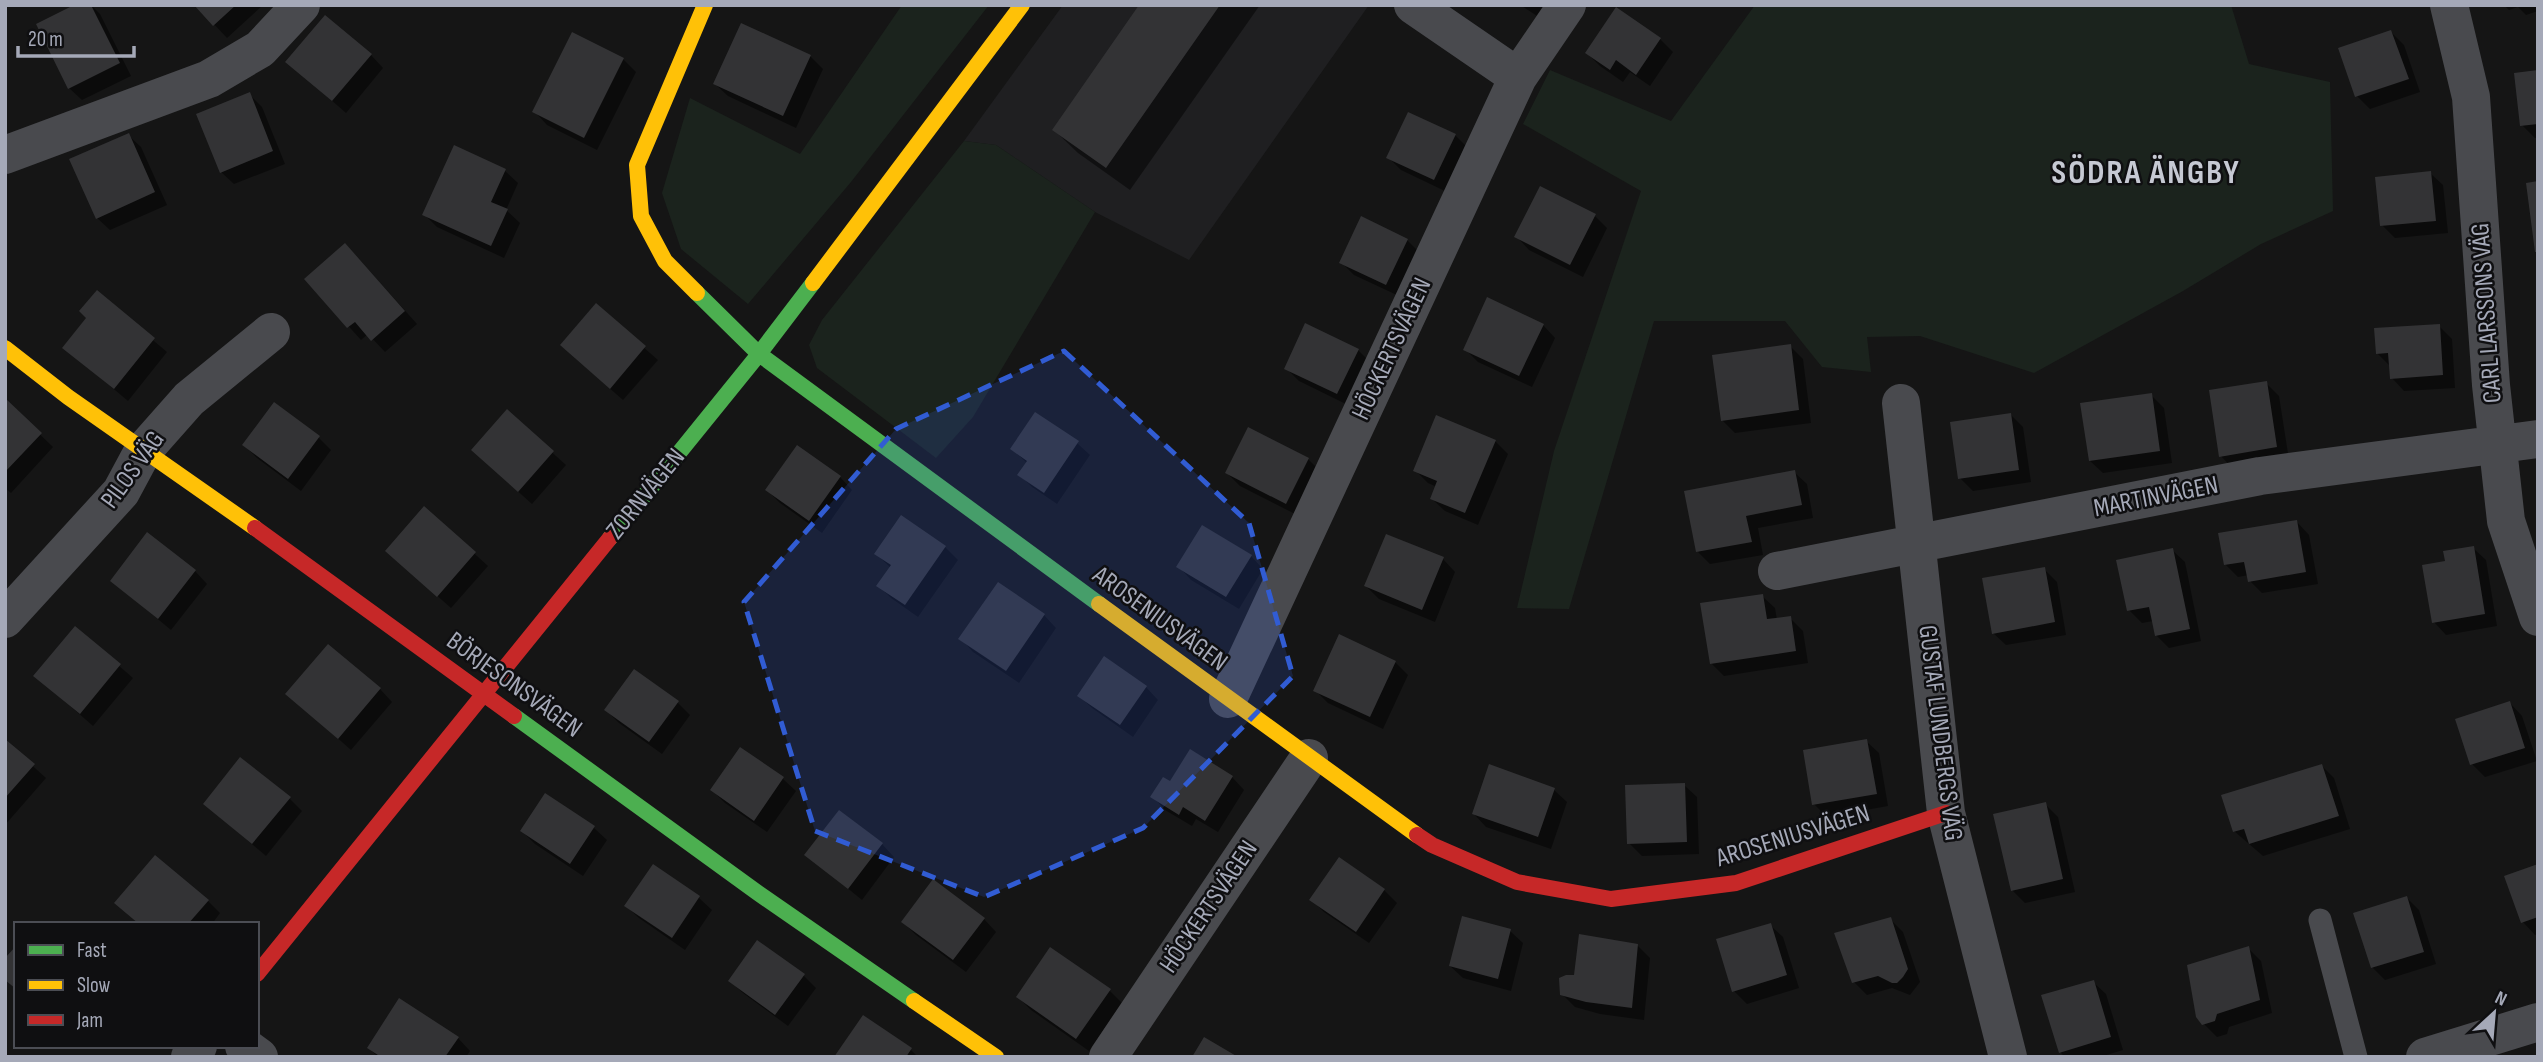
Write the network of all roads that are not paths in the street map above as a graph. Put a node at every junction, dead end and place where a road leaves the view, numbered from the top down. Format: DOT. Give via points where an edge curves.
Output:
graph roads {
  1 [pos="301,5"];
  2 [pos="705,5"];
  3 [pos="1022,5"];
  4 [pos="1413,5"];
  5 [pos="1567,5"];
  6 [pos="2449,5"];
  7 [pos="1518,77"];
  8 [pos="5,155"];
  9 [pos="271,332"];
  10 [pos="5,348"];
  11 [pos="759,354"];
  12 [pos="1901,403"];
  13 [pos="2538,439"];
  14 [pos="2498,443"];
  15 [pos="143,451"];
  16 [pos="1917,545"];
  17 [pos="1777,571"];
  18 [pos="2538,617"];
  19 [pos="5,619"];
  20 [pos="485,694"];
  21 [pos="1228,699"];
  22 [pos="1309,758"];
  23 [pos="1946,813"];
  24 [pos="2319,920"];
  25 [pos="259,972"];
  26 [pos="2538,1021"];
  27 [pos="996,1057"];
  28 [pos="1108,1057"];
  29 [pos="2008,1057"];
  30 [pos="2356,1057"];
  31 [pos="2425,1057"];
  1 -- 8 [label="street" via="260,49 209,79"];
  2 -- 11 [label="street, AROSENIUSVÄGEN" via="637,165 640,216 665,261"];
  3 -- 11 [label="street, ZORNVÄGEN"];
  4 -- 7 [label="street"];
  5 -- 7 [label="street, HÖCKERTSVÄGEN"];
  6 -- 14 [label="street, CARL LARSSONS VÄG" via="2471,97"];
  7 -- 21 [label="street, HÖCKERTSVÄGEN"];
  9 -- 15 [label="street, PILOS VÄG" via="189,399"];
  10 -- 15 [label="street, BÖRJESONSVÄGEN"];
  11 -- 20 [label="street, ZORNVÄGEN"];
  11 -- 21 [label="street, AROSENIUSVÄGEN"];
  12 -- 16 [label="street, GUSTAF LUNDBERGS VÄG"];
  13 -- 14 [label="street, MARTINVÄGEN"];
  14 -- 16 [label="street, MARTINVÄGEN" via="2260,476"];
  14 -- 18 [label="street, CARL LARSSONS VÄG" via="2506,521"];
  15 -- 19 [label="street, PILOS VÄG" via="121,492"];
  15 -- 20 [label="street, BÖRJESONSVÄGEN"];
  16 -- 17 [label="street, MARTINVÄGEN"];
  16 -- 23 [label="street, GUSTAF LUNDBERGS VÄG"];
  20 -- 25 [label="street, ZORNVÄGEN"];
  20 -- 27 [label="street, BÖRJESONSVÄGEN" via="758,893"];
  21 -- 22 [label="street, AROSENIUSVÄGEN"];
  22 -- 23 [label="street, AROSENIUSVÄGEN" via="1432,845 1517,882 1611,899 1736,883"];
  22 -- 28 [label="street, HÖCKERTSVÄGEN"];
  23 -- 29 [label="street, GUSTAF LUNDBERGS VÄG"];
  24 -- 30 [label="lane"];
  26 -- 31 [label="street"];
}
